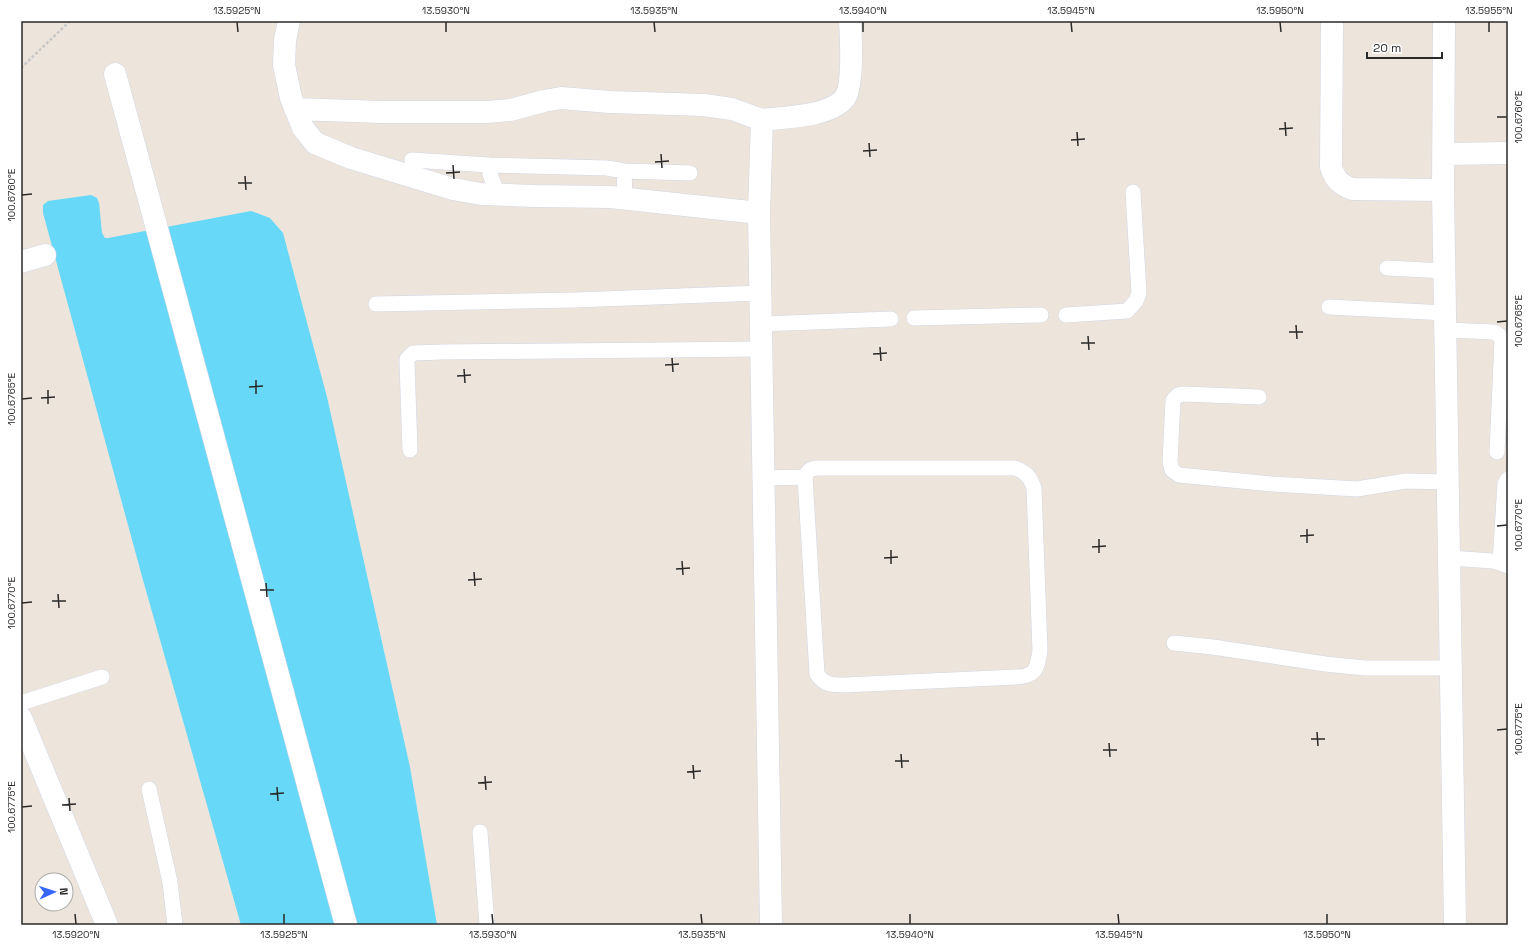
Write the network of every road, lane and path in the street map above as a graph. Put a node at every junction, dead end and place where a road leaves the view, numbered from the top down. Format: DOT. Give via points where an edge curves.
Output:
graph roads {
  1 [pos="70,21"];
  2 [pos="289,21"];
  3 [pos="850,21"];
  4 [pos="1332,21"];
  5 [pos="1444,21"];
  6 [pos="21,68"];
  7 [pos="114,74"];
  8 [pos="295,109"];
  9 [pos="762,120"];
  10 [pos="1444,154"];
  11 [pos="1508,154"];
  12 [pos="412,160"];
  13 [pos="489,165"];
  14 [pos="624,170"];
  15 [pos="690,173"];
  16 [pos="1443,190"];
  17 [pos="1133,192"];
  18 [pos="498,195"];
  19 [pos="625,199"];
  20 [pos="759,213"];
  21 [pos="45,255"];
  22 [pos="21,262"];
  23 [pos="1387,268"];
  24 [pos="1445,271"];
  25 [pos="760,293"];
  26 [pos="376,304"];
  27 [pos="1329,307"];
  28 [pos="1041,315"];
  29 [pos="1066,315"];
  30 [pos="914,318"];
  31 [pos="891,319"];
  32 [pos="1446,322"];
  33 [pos="761,324"];
  34 [pos="761,349"];
  35 [pos="1259,397"];
  36 [pos="410,450"];
  37 [pos="1497,452"];
  38 [pos="805,477"];
  39 [pos="763,478"];
  40 [pos="1508,479"];
  41 [pos="1448,482"];
  42 [pos="1449,558"];
  43 [pos="1504,565"];
  44 [pos="1174,643"];
  45 [pos="1451,668"];
  46 [pos="102,677"];
  47 [pos="21,703"];
  48 [pos="21,718"];
  49 [pos="149,789"];
  50 [pos="480,832"];
  51 [pos="107,925"];
  52 [pos="175,925"];
  53 [pos="346,925"];
  54 [pos="487,925"];
  55 [pos="771,925"];
  56 [pos="1455,925"];
  1 -- 6 [label="path"];
  2 -- 8 [label="street" via="284,66"];
  3 -- 9 [label="street" via="850,68 848,89 844,99 831,109"];
  4 -- 16 [label="street" via="1331,166 1334,177 1341,185 1352,189"];
  5 -- 10 [label="street"];
  7 -- 53 [label="street"];
  8 -- 9 [label="street" via="488,112 510,110 561,98 732,108"];
  8 -- 18 [label="street" via="303,128 315,143 343,155 453,189"];
  9 -- 20 [label="street"];
  10 -- 11 [label="street"];
  10 -- 16 [label="street"];
  12 -- 13 [label="lane"];
  13 -- 14 [label="lane"];
  13 -- 18 [label="lane"];
  14 -- 15 [label="lane"];
  14 -- 19 [label="lane"];
  16 -- 24 [label="street"];
  17 -- 29 [label="lane" via="1139,292 1136,301 1127,311"];
  18 -- 19 [label="street"];
  19 -- 20 [label="street"];
  20 -- 25 [label="street"];
  21 -- 22 [label="street"];
  23 -- 24 [label="lane"];
  24 -- 32 [label="street"];
  25 -- 26 [label="lane"];
  25 -- 33 [label="street"];
  27 -- 32 [label="lane"];
  28 -- 30 [label="lane"];
  31 -- 33 [label="lane"];
  32 -- 37 [label="lane" via="1494,332 1502,340"];
  32 -- 41 [label="street"];
  33 -- 34 [label="street"];
  34 -- 36 [label="lane" via="413,353 407,359"];
  34 -- 39 [label="street"];
  35 -- 41 [label="lane" via="1178,395 1174,400 1170,462 1172,470 1179,475 1357,489 1406,481"];
  38 -- 38 [label="lane" via="816,674 822,681 830,685 845,685 1027,677 1035,671 1040,651 1034,488 1030,477 1015,468 812,468"];
  38 -- 39 [label="lane"];
  39 -- 55 [label="street"];
  40 -- 43 [label="lane" via="1505,483"];
  41 -- 42 [label="street"];
  42 -- 43 [label="lane" via="1493,561"];
  42 -- 45 [label="street"];
  44 -- 45 [label="lane" via="1365,668"];
  45 -- 56 [label="street"];
  46 -- 47 [label="lane"];
  48 -- 51 [label="street"];
  49 -- 52 [label="lane" via="170,882"];
  50 -- 54 [label="lane"];
}
